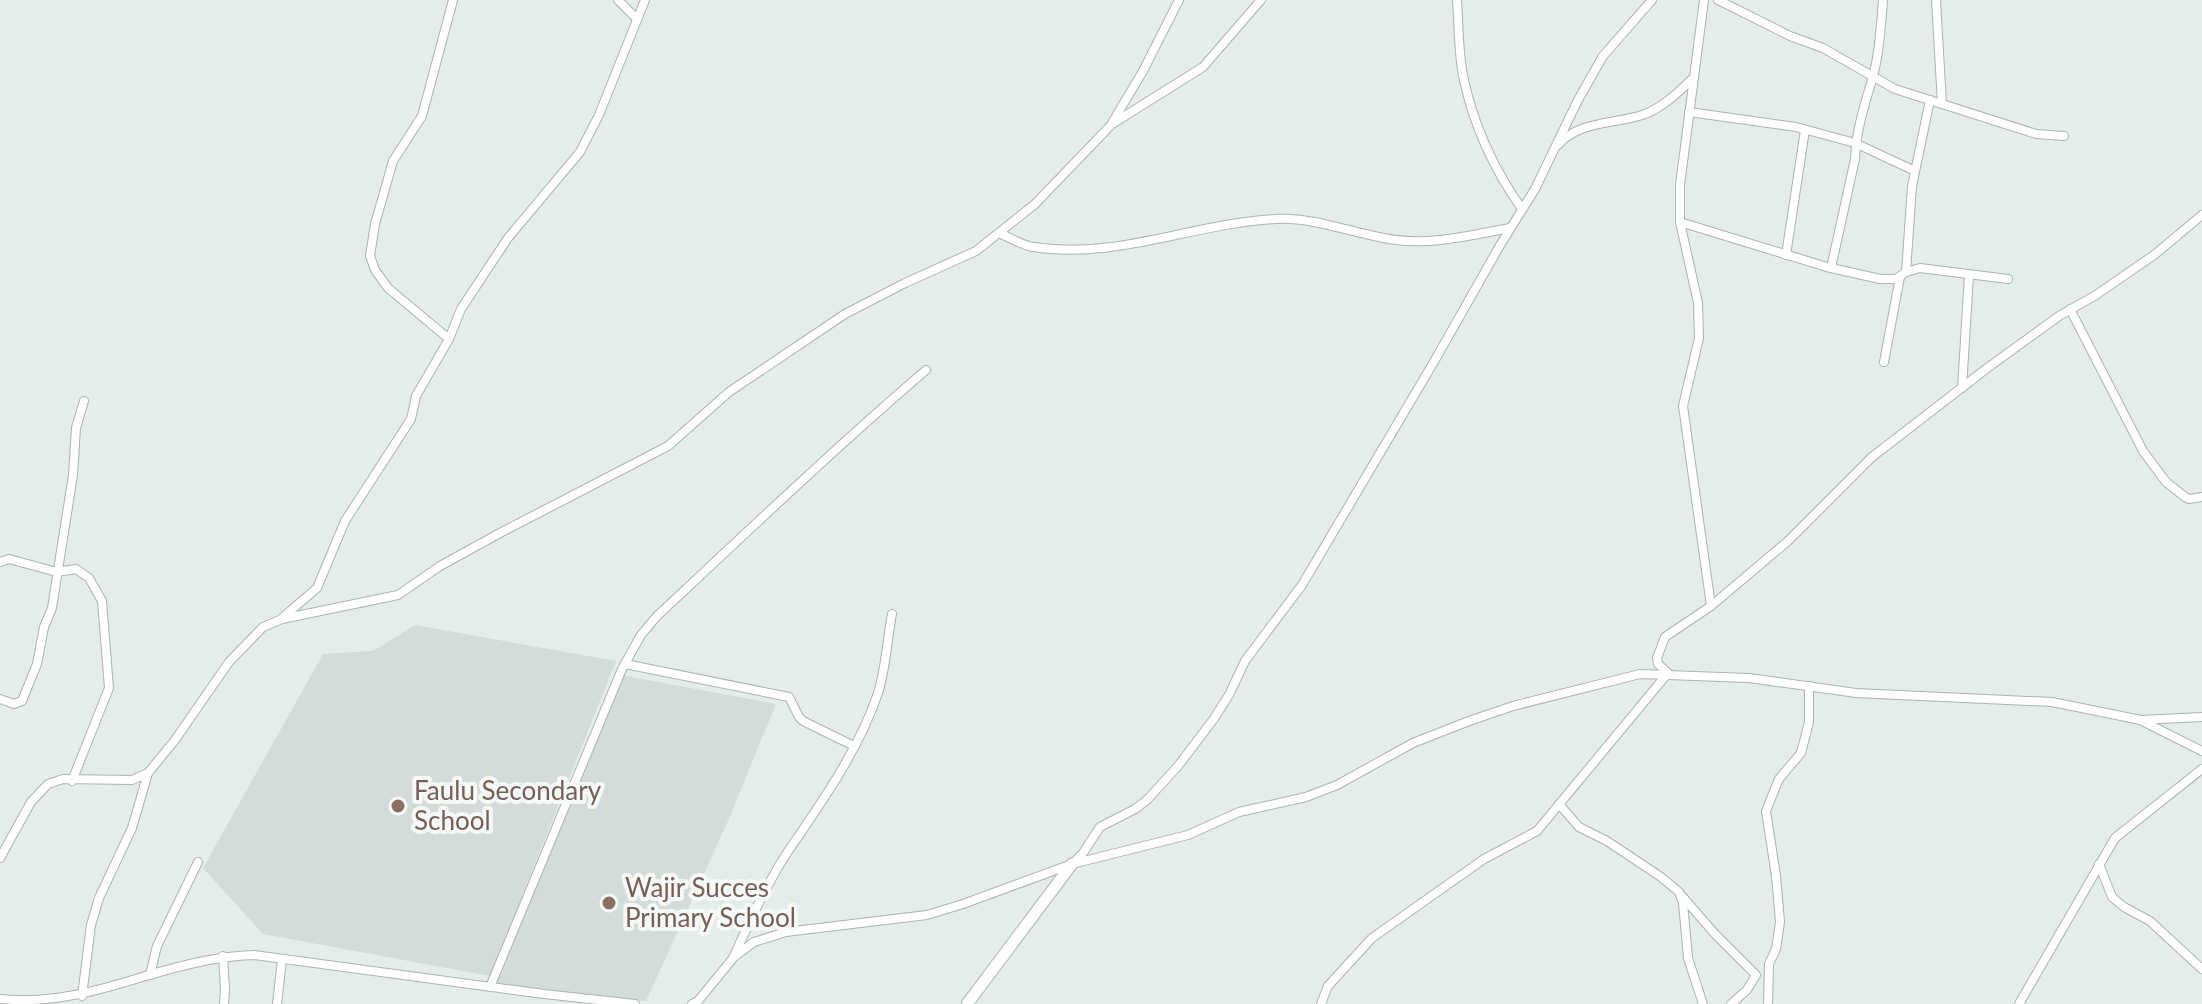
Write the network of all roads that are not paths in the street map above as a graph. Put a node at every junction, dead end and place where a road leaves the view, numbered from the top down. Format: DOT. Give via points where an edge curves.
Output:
graph roads {
  1 [pos="453,0"];
  2 [pos="618,0"];
  3 [pos="645,0"];
  4 [pos="1179,0"];
  5 [pos="1261,0"];
  6 [pos="1457,0"];
  7 [pos="1652,0"];
  8 [pos="1704,0"];
  9 [pos="1718,0"];
  10 [pos="1883,0"];
  11 [pos="1936,0"];
  12 [pos="637,19"];
  13 [pos="1694,77"];
  14 [pos="1873,78"];
  15 [pos="1930,100"];
  16 [pos="1942,104"];
  17 [pos="1689,112"];
  18 [pos="1112,124"];
  19 [pos="1805,130"];
  20 [pos="2064,136"];
  21 [pos="1855,143"];
  22 [pos="1551,156"];
  23 [pos="1915,171"];
  24 [pos="1522,209"];
  25 [pos="2202,215"];
  26 [pos="1680,222"];
  27 [pos="1510,228"];
  28 [pos="1001,234"];
  29 [pos="1786,255"];
  30 [pos="1831,268"];
  31 [pos="1903,274"];
  32 [pos="1969,275"];
  33 [pos="2008,279"];
  34 [pos="2070,309"];
  35 [pos="449,339"];
  36 [pos="1884,362"];
  37 [pos="926,370"];
  38 [pos="1962,388"];
  39 [pos="84,401"];
  40 [pos="2202,497"];
  41 [pos="0,562"];
  42 [pos="57,572"];
  43 [pos="1711,606"];
  44 [pos="892,614"];
  45 [pos="282,619"];
  46 [pos="625,664"];
  47 [pos="1668,673"];
  48 [pos="1809,686"];
  49 [pos="0,699"];
  50 [pos="2202,717"];
  51 [pos="2141,720"];
  52 [pos="854,746"];
  53 [pos="2202,751"];
  54 [pos="2202,769"];
  55 [pos="148,773"];
  56 [pos="72,781"];
  57 [pos="1559,804"];
  58 [pos="0,858"];
  59 [pos="198,862"];
  60 [pos="1072,864"];
  61 [pos="2099,864"];
  62 [pos="1679,892"];
  63 [pos="223,956"];
  64 [pos="734,957"];
  65 [pos="282,960"];
  66 [pos="1769,964"];
  67 [pos="2202,969"];
  68 [pos="150,975"];
  69 [pos="1756,975"];
  70 [pos="490,987"];
  71 [pos="82,996"];
  72 [pos="0,999"];
  73 [pos="71,1002"];
  74 [pos="224,1004"];
  75 [pos="277,1004"];
  76 [pos="635,1004"];
  77 [pos="692,1004"];
  78 [pos="967,1004"];
  79 [pos="1321,1004"];
  80 [pos="1703,1004"];
  81 [pos="1731,1004"];
  82 [pos="1768,1004"];
  83 [pos="2019,1004"];
  1 -- 35 [label="street" via="422,116 393,161 370,256 388,288"];
  2 -- 12 [label="street"];
  3 -- 12 [label="street"];
  4 -- 18 [label="street"];
  5 -- 18 [label="street" via="1203,67"];
  6 -- 24 [label="street" via="1463,78 1473,111 1499,176"];
  7 -- 22 [label="street" via="1603,56"];
  8 -- 13 [label="street"];
  9 -- 14 [label="street" via="1823,48"];
  10 -- 14 [label="street"];
  11 -- 16 [label="street"];
  12 -- 35 [label="street" via="580,152 508,238 461,309"];
  13 -- 17 [label="street"];
  13 -- 22 [label="street" via="1642,115 1607,121 1567,137"];
  14 -- 15 [label="street"];
  14 -- 21 [label="street"];
  15 -- 16 [label="street"];
  15 -- 23 [label="street"];
  16 -- 20 [label="street" via="2036,134"];
  17 -- 19 [label="street"];
  17 -- 26 [label="street"];
  18 -- 28 [label="street"];
  19 -- 21 [label="street"];
  19 -- 29 [label="street"];
  21 -- 23 [label="street"];
  21 -- 30 [label="street"];
  22 -- 24 [label="street"];
  23 -- 31 [label="street"];
  24 -- 27 [label="street"];
  25 -- 34 [label="street" via="2143,263"];
  26 -- 29 [label="street"];
  26 -- 43 [label="street" via="1698,303 1699,338 1683,406"];
  27 -- 28 [label="street" via="1456,240 1392,240 1308,220 1277,219 1091,251 1031,247"];
  27 -- 60 [label="street" via="1302,585 1245,661 1213,720 1147,800 1100,827"];
  28 -- 45 [label="street" via="845,314 729,392 668,446 440,566 398,595"];
  29 -- 30 [label="street"];
  30 -- 31 [label="street" via="1880,279"];
  31 -- 32 [label="street" via="1920,268"];
  31 -- 36 [label="street"];
  32 -- 33 [label="street"];
  32 -- 38 [label="street"];
  34 -- 38 [label="street"];
  34 -- 40 [label="street" via="2156,470 2189,499"];
  35 -- 45 [label="street" via="416,396 411,419 345,521 317,588"];
  37 -- 46 [label="street" via="657,616"];
  38 -- 43 [label="street" via="1872,457 1788,541"];
  39 -- 42 [label="street"];
  41 -- 42 [label="street" via="9,559"];
  42 -- 49 [label="street" via="37,664 22,701"];
  42 -- 56 [label="street" via="76,569 97,588 109,670 107,697"];
  43 -- 47 [label="street" via="1661,642 1658,664"];
  44 -- 52 [label="street" via="879,691"];
  45 -- 55 [label="street" via="246,641"];
  46 -- 52 [label="street" via="789,697 803,721"];
  46 -- 70 [label="street"];
  47 -- 48 [label="street"];
  47 -- 57 [label="street"];
  47 -- 60 [label="street" via="1640,674 1513,706 1413,743 1306,797 1239,812 1188,835"];
  48 -- 51 [label="street" via="2052,702"];
  48 -- 66 [label="street" via="1809,722 1801,753 1779,779 1766,811 1780,922"];
  50 -- 51 [label="street"];
  51 -- 53 [label="street"];
  52 -- 64 [label="street" via="773,878"];
  54 -- 61 [label="street" via="2115,838"];
  55 -- 56 [label="street" via="132,780"];
  55 -- 71 [label="street" via="132,828 91,925"];
  56 -- 58 [label="street" via="55,780 43,789"];
  57 -- 62 [label="street" via="1579,827"];
  57 -- 79 [label="street" via="1537,831 1484,859 1372,938 1328,986"];
  59 -- 68 [label="street" via="157,946"];
  60 -- 64 [label="street" via="927,915 786,932 754,942"];
  60 -- 78 [label="street"];
  61 -- 67 [label="street" via="2112,897 2150,921"];
  61 -- 83 [label="street"];
  62 -- 69 [label="street"];
  62 -- 80 [label="street" via="1688,958"];
  63 -- 65 [label="street"];
  63 -- 68 [label="street"];
  63 -- 74 [label="street"];
  64 -- 77 [label="street"];
  65 -- 70 [label="street"];
  65 -- 75 [label="street"];
  66 -- 69 [label="street"];
  66 -- 82 [label="street"];
  68 -- 71 [label="street"];
  69 -- 81 [label="street"];
  70 -- 76 [label="street"];
  71 -- 73 [label="street"];
  72 -- 73 [label="street" via="15,1004"];
}
